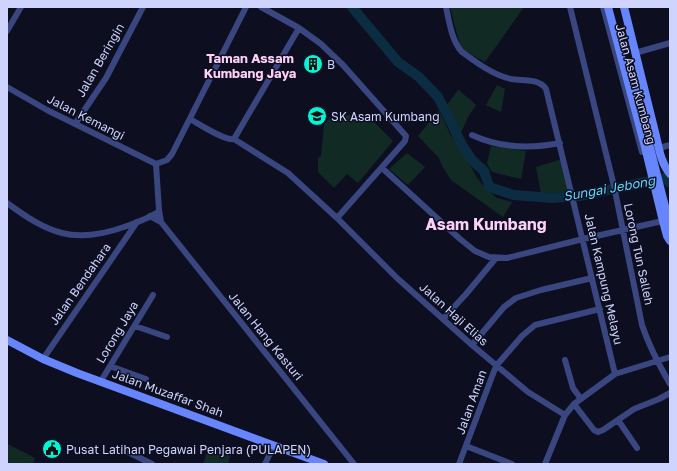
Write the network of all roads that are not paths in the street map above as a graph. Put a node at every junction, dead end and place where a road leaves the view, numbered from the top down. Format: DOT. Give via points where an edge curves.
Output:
graph roads {
  1 [pos="21,7"];
  2 [pos="143,7"];
  3 [pos="246,7"];
  4 [pos="261,7"];
  5 [pos="446,7"];
  6 [pos="570,7"];
  7 [pos="603,7"];
  8 [pos="608,7"];
  9 [pos="614,7"];
  10 [pos="624,7"];
  11 [pos="299,28"];
  12 [pos="7,31"];
  13 [pos="670,43"];
  14 [pos="636,53"];
  15 [pos="7,87"];
  16 [pos="190,119"];
  17 [pos="75,124"];
  18 [pos="472,135"];
  19 [pos="234,139"];
  20 [pos="647,142"];
  21 [pos="560,143"];
  22 [pos="670,145"];
  23 [pos="659,148"];
  24 [pos="156,164"];
  25 [pos="382,168"];
  26 [pos="653,171"];
  27 [pos="670,174"];
  28 [pos="7,203"];
  29 [pos="159,210"];
  30 [pos="150,216"];
  31 [pos="337,218"];
  32 [pos="137,222"];
  33 [pos="161,222"];
  34 [pos="667,222"];
  35 [pos="623,230"];
  36 [pos="583,239"];
  37 [pos="670,241"];
  38 [pos="496,258"];
  39 [pos="592,278"];
  40 [pos="153,295"];
  41 [pos="600,309"];
  42 [pos="443,319"];
  43 [pos="134,326"];
  44 [pos="167,337"];
  45 [pos="7,340"];
  46 [pos="472,345"];
  47 [pos="670,357"];
  48 [pos="43,359"];
  49 [pos="565,360"];
  50 [pos="657,361"];
  51 [pos="110,366"];
  52 [pos="496,366"];
  53 [pos="615,374"];
  54 [pos="146,379"];
  55 [pos="101,381"];
  56 [pos="670,384"];
  57 [pos="670,393"];
  58 [pos="581,399"];
  59 [pos="574,404"];
  60 [pos="565,415"];
  61 [pos="618,420"];
  62 [pos="274,445"];
  63 [pos="466,446"];
  64 [pos="637,448"];
  65 [pos="122,449"];
  66 [pos="152,464"];
  67 [pos="266,464"];
  68 [pos="324,464"];
  69 [pos="354,464"];
  70 [pos="459,464"];
  71 [pos="512,464"];
  72 [pos="545,464"];
  1 -- 12 [label="street"];
  2 -- 17 [label="street, Jalan Beringin" via="106,78"];
  3 -- 16 [label="street"];
  4 -- 11 [label="street"];
  5 -- 21 [label="street, Jalan Kampung Melayu" via="458,47 473,60 496,74 510,79 539,82 545,86"];
  6 -- 35 [label="street, Lorong Tun Salleh"];
  7 -- 26 [label="street, Jalan Asam Kumbang" via="641,148 646,162"];
  8 -- 20 [label="main road, Jalan Asam Kumbang"];
  9 -- 20 [label="main road, Jalan Asam Kumbang"];
  10 -- 14 [label="main road, Jalan Asam Kumbang"];
  11 -- 19 [label="street"];
  11 -- 25 [label="street" via="343,65 406,136 405,141"];
  13 -- 14 [label="street"];
  14 -- 23 [label="main road, Jalan Asam Kumbang"];
  15 -- 17 [label="street, Jalan Kemangi"];
  16 -- 19 [label="street, Jalan Haji Elias" via="224,138"];
  16 -- 24 [label="street" via="172,154 167,160"];
  17 -- 24 [label="street, Jalan Kemangi"];
  18 -- 21 [label="street" via="490,142 513,146 537,147"];
  19 -- 31 [label="street, Jalan Haji Elias" via="284,170"];
  20 -- 26 [label="main road, Jalan Asam Kumbang"];
  21 -- 36 [label="street, Jalan Kampung Melayu"];
  22 -- 23 [label="street"];
  23 -- 27 [label="main road, Jalan Asam Kumbang"];
  24 -- 29 [label="street"];
  25 -- 31 [label="street"];
  25 -- 38 [label="street" via="475,251"];
  26 -- 34 [label="main road, Jalan Asam Kumbang"];
  28 -- 32 [label="street" via="43,227 67,234 99,234"];
  29 -- 30 [label="street"];
  29 -- 33 [label="street"];
  30 -- 32 [label="street"];
  30 -- 33 [label="street"];
  31 -- 42 [label="street, Jalan Haji Elias" via="397,278"];
  32 -- 48 [label="street, Jalan Bendahara"];
  33 -- 69 [label="street, Jalan Hang Kasturi"];
  34 -- 35 [label="street"];
  34 -- 37 [label="main road, Jalan Asam Kumbang" via="667,236"];
  35 -- 36 [label="street"];
  35 -- 50 [label="street, Lorong Tun Salleh" via="642,325"];
  36 -- 38 [label="street" via="507,258"];
  36 -- 39 [label="street, Jalan Kampung Melayu"];
  38 -- 42 [label="street"];
  39 -- 41 [label="street, Jalan Kampung Melayu"];
  39 -- 46 [label="street" via="516,298 504,307"];
  40 -- 43 [label="street, Lorong Jaya"];
  41 -- 52 [label="street, Jalan Aman" via="532,327"];
  41 -- 53 [label="street, Jalan Kampung Melayu"];
  42 -- 46 [label="street, Jalan Haji Elias"];
  43 -- 44 [label="street"];
  43 -- 51 [label="street, Lorong Jaya"];
  45 -- 48 [label="main road, Jalan Muzaffar Shah"];
  46 -- 52 [label="street, Jalan Haji Elias"];
  47 -- 50 [label="street"];
  48 -- 55 [label="main road, Jalan Muzaffar Shah"];
  49 -- 58 [label="street" via="573,388"];
  50 -- 53 [label="street"];
  50 -- 56 [label="street, Lorong Tun Salleh"];
  51 -- 54 [label="street"];
  51 -- 55 [label="street, Lorong Jaya"];
  52 -- 60 [label="street, Jalan Haji Elias" via="528,392"];
  52 -- 63 [label="street, Jalan Aman"];
  53 -- 58 [label="street"];
  55 -- 62 [label="main road, Jalan Muzaffar Shah"];
  57 -- 61 [label="street" via="634,409"];
  58 -- 59 [label="street"];
  59 -- 60 [label="street"];
  59 -- 61 [label="street" via="598,432"];
  60 -- 72 [label="street"];
  61 -- 64 [label="street"];
  62 -- 67 [label="street"];
  62 -- 68 [label="main road, Jalan Muzaffar Shah"];
  63 -- 70 [label="street, Jalan Aman"];
  63 -- 71 [label="street, Jalan Aman"];
  65 -- 66 [label="street"];
}
